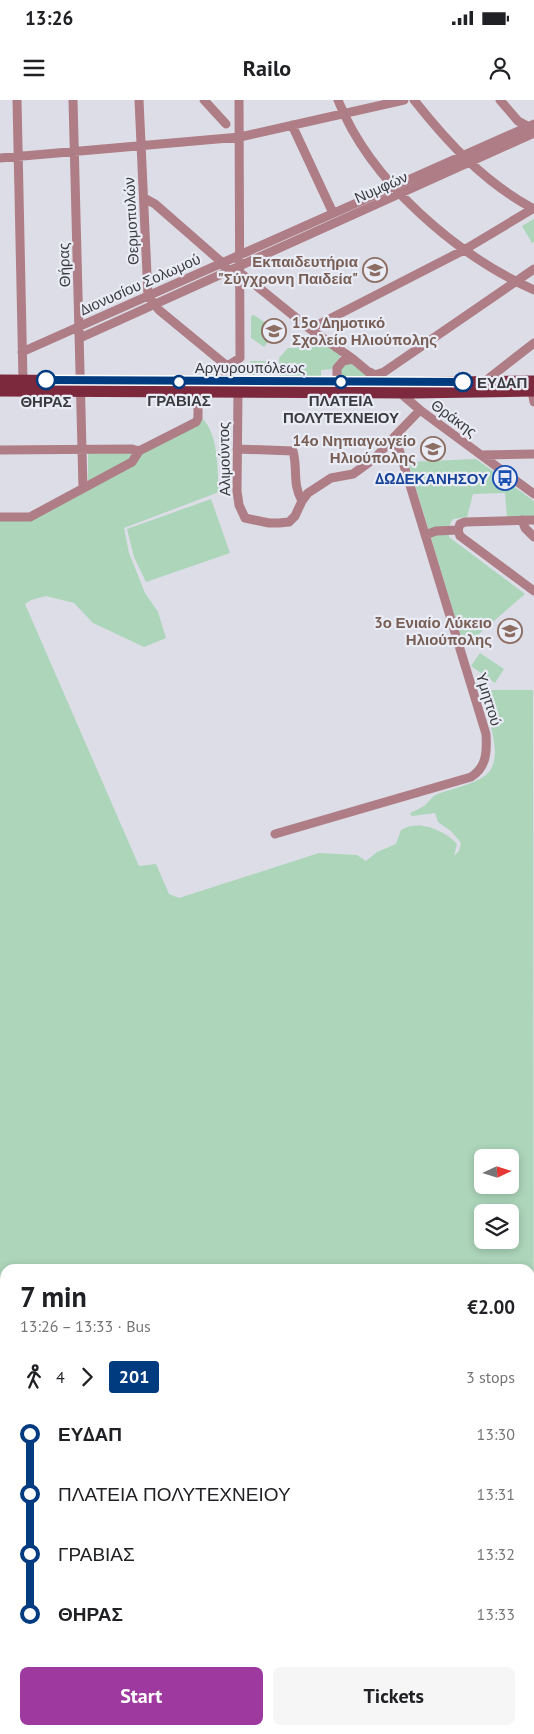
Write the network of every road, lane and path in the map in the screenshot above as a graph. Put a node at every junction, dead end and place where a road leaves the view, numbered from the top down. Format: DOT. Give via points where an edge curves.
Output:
graph roads {
  1 [pos="17,100"];
  2 [pos="73,100"];
  3 [pos="139,100"];
  4 [pos="204,100"];
  5 [pos="239,100"];
  6 [pos="338,100"];
  7 [pos="404,100"];
  8 [pos="414,100"];
  9 [pos="500,100"];
  10 [pos="344,114"];
  11 [pos="240,118"];
  12 [pos="226,124"];
  13 [pos="292,125"];
  14 [pos="532,128"];
  15 [pos="240,137"];
  16 [pos="225,138"];
  17 [pos="141,146"];
  18 [pos="74,152"];
  19 [pos="18,157"];
  20 [pos="0,158"];
  21 [pos="465,159"];
  22 [pos="394,186"];
  23 [pos="401,193"];
  24 [pos="144,198"];
  25 [pos="534,208"];
  26 [pos="333,214"];
  27 [pos="464,250"];
  28 [pos="240,255"];
  29 [pos="223,262"];
  30 [pos="534,269"];
  31 [pos="230,270"];
  32 [pos="240,270"];
  33 [pos="516,281"];
  34 [pos="534,290"];
  35 [pos="148,296"];
  36 [pos="154,305"];
  37 [pos="79,326"];
  38 [pos="310,329"];
  39 [pos="80,338"];
  40 [pos="534,343"];
  41 [pos="22,352"];
  42 [pos="353,359"];
  43 [pos="227,366"];
  44 [pos="382,378"];
  45 [pos="0,380"];
  46 [pos="23,380"];
  47 [pos="224,382"];
  48 [pos="345,382"];
  49 [pos="484,382"];
  50 [pos="81,386"];
  51 [pos="0,391"];
  52 [pos="198,391"];
  53 [pos="238,391"];
  54 [pos="534,391"];
  55 [pos="372,392"];
  56 [pos="401,392"];
  57 [pos="420,410"];
  58 [pos="395,436"];
  59 [pos="0,450"];
  60 [pos="82,450"];
  61 [pos="237,450"];
  62 [pos="139,451"];
  63 [pos="534,454"];
  64 [pos="481,455"];
  65 [pos="84,488"];
  66 [pos="534,494"];
  67 [pos="302,501"];
  68 [pos="0,517"];
  69 [pos="522,520"];
  70 [pos="534,520"];
  71 [pos="458,530"];
  72 [pos="425,535"];
  73 [pos="534,537"];
  74 [pos="534,592"];
  75 [pos="276,834"];
  1 -- 19 [label="street"];
  2 -- 18 [label="street, Θήρας"];
  3 -- 17 [label="street, Θερμοπυλών"];
  4 -- 12 [label="street"];
  5 -- 11 [label="street"];
  6 -- 10 [label="street"];
  7 -- 10 [label="street"];
  8 -- 21 [label="street"];
  9 -- 14 [label="street" via="518,121"];
  10 -- 13 [label="street"];
  10 -- 22 [label="street" via="360,143"];
  11 -- 12 [label="street"];
  11 -- 15 [label="street"];
  12 -- 16 [label="street"];
  13 -- 15 [label="street"];
  13 -- 26 [label="street"];
  14 -- 21 [label="street, Νυμφών"];
  15 -- 16 [label="street"];
  15 -- 28 [label="street"];
  16 -- 17 [label="street"];
  17 -- 18 [label="street"];
  17 -- 24 [label="street, Θερμοπυλών"];
  18 -- 19 [label="street"];
  18 -- 37 [label="street, Θήρας"];
  19 -- 20 [label="street"];
  19 -- 41 [label="street"];
  21 -- 22 [label="street, Νυμφών"];
  21 -- 23 [label="street, Νυμφών"];
  21 -- 25 [label="street" via="510,195"];
  22 -- 23 [label="street"];
  22 -- 26 [label="street, Νυμφών"];
  23 -- 27 [label="street" via="428,221"];
  23 -- 32 [label="street, Νυμφών"];
  24 -- 29 [label="street"];
  24 -- 35 [label="street, Θερμοπυλών"];
  25 -- 27 [label="street"];
  26 -- 28 [label="street, Νυμφών"];
  27 -- 33 [label="street"];
  27 -- 38 [label="street"];
  28 -- 29 [label="street, Διονυσίου Σολωμού"];
  28 -- 32 [label="street"];
  29 -- 31 [label="street"];
  29 -- 35 [label="street, Διονυσίου Σολωμού"];
  30 -- 33 [label="street"];
  31 -- 32 [label="street, Διονυσίου Σολωμού"];
  31 -- 36 [label="street, Διονυσίου Σολωμού"];
  32 -- 38 [label="street, Θράκης"];
  32 -- 43 [label="street" via="240,358"];
  33 -- 34 [label="street"];
  33 -- 44 [label="street"];
  35 -- 36 [label="street"];
  35 -- 37 [label="street, Διονυσίου Σολωμού"];
  36 -- 39 [label="street, Διονυσίου Σολωμού"];
  36 -- 43 [label="street"];
  37 -- 39 [label="street, Θήρας"];
  37 -- 41 [label="street, Διονυσίου Σολωμού"];
  38 -- 42 [label="street, Θράκης"];
  39 -- 50 [label="street, Θήρας"];
  40 -- 49 [label="street"];
  41 -- 46 [label="street"];
  42 -- 44 [label="street, Θράκης"];
  42 -- 48 [label="street" via="343,361 336,368 337,377"];
  43 -- 47 [label="street"];
  44 -- 48 [label="main road, Αργυρουπόλεως"];
  44 -- 49 [label="main road, Αργυρουπόλεως"];
  44 -- 55 [label="street" via="378,388"];
  44 -- 56 [label="street, Θράκης"];
  45 -- 46 [label="main road, Αργυρουπόλεως"];
  46 -- 50 [label="main road, Αργυρουπόλεως"];
  47 -- 48 [label="main road, Αργυρουπόλεως"];
  47 -- 50 [label="main road, Αργυρουπόλεως"];
  49 -- 54 [label="main road, Αργυρουπόλεως"];
  50 -- 51 [label="main road, Αργυρουπόλεως"];
  50 -- 52 [label="main road, Αργυρουπόλεως"];
  50 -- 60 [label="street, Θήρας"];
  52 -- 53 [label="main road, Αργυρουπόλεως"];
  52 -- 62 [label="street" via="196,422"];
  53 -- 55 [label="main road, Αργυρουπόλεως"];
  53 -- 61 [label="street, Αλιμούντος"];
  54 -- 56 [label="main road, Αργυρουπόλεως"];
  55 -- 56 [label="main road, Αργυρουπόλεως"];
  56 -- 57 [label="street, Θράκης"];
  57 -- 58 [label="street"];
  57 -- 64 [label="street, Θράκης"];
  58 -- 67 [label="street, Αλιμούντος" via="375,458 353,474 323,482"];
  58 -- 72 [label="street, Υμηττού"];
  59 -- 60 [label="street"];
  60 -- 62 [label="street"];
  60 -- 65 [label="street, Θήρας"];
  61 -- 67 [label="street" via="293,451 296,488"];
  61 -- 67 [label="street, Αλιμούντος" via="239,505 245,518 279,524 289,522"];
  62 -- 65 [label="street" via="132,462"];
  63 -- 64 [label="street"];
  64 -- 66 [label="street, Θράκης"];
  65 -- 68 [label="street" via="30,517"];
  69 -- 70 [label="street"];
  69 -- 71 [label="street" via="465,522"];
  69 -- 73 [label="street"];
  71 -- 72 [label="street"];
  71 -- 74 [label="street" via="460,536"];
  72 -- 75 [label="street, Υμηττού" via="486,734 486,757 481,768 471,777"];
}
